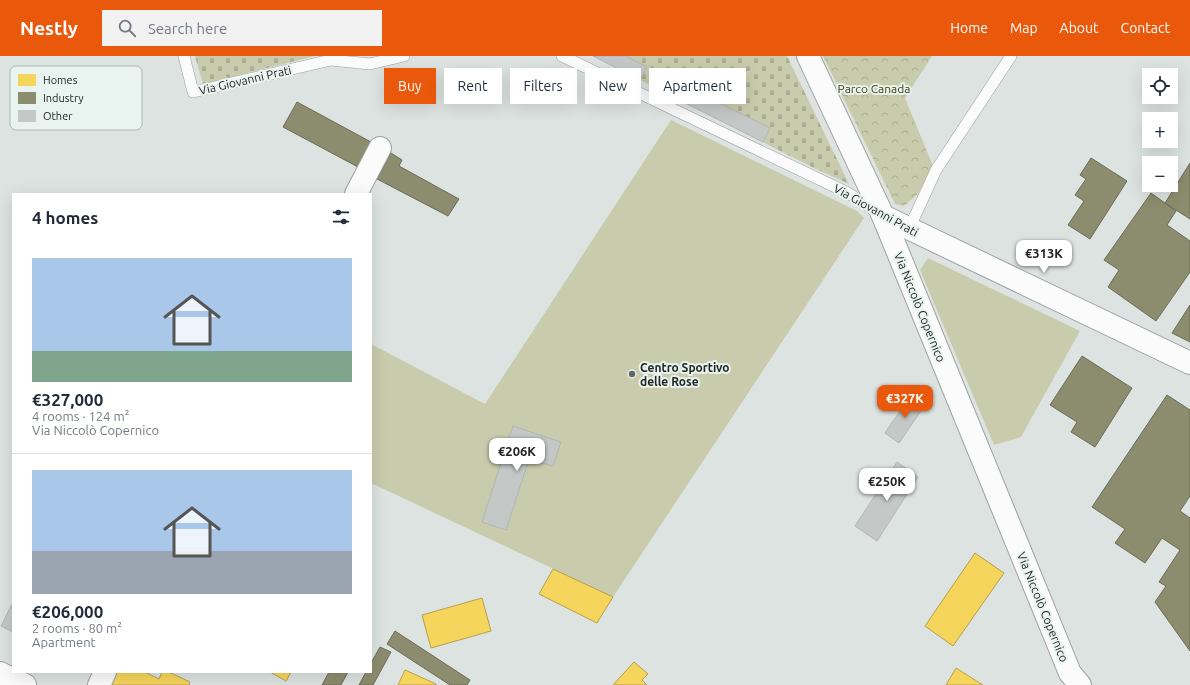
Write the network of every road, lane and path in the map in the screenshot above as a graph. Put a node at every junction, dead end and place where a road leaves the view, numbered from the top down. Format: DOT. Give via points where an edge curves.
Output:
graph roads {
  1 [pos="184,56"];
  2 [pos="404,56"];
  3 [pos="562,56"];
  4 [pos="808,56"];
  5 [pos="1011,56"];
  6 [pos="380,148"];
  7 [pos="357,193"];
  8 [pos="883,216"];
  9 [pos="909,229"];
  10 [pos="1190,363"];
  11 [pos="0,673"];
  12 [pos="105,673"];
  13 [pos="1073,681"];
  14 [pos="25,685"];
  15 [pos="99,685"];
  1 -- 2 [label="lane, Via Giovanni Prati" via="193,92 331,60 370,64"];
  3 -- 8 [label="lane, Via Giovanni Prati" via="848,193"];
  4 -- 8 [label="street, Via Niccolò Copernico"];
  5 -- 9 [label="lane" via="936,170"];
  6 -- 7 [label="street"];
  8 -- 9 [label="street, Via Giovanni Prati"];
  8 -- 13 [label="street, Via Niccolò Copernico"];
  9 -- 10 [label="street, Via Giovanni Prati"];
  11 -- 14 [label="street"];
  12 -- 15 [label="street"];
}
